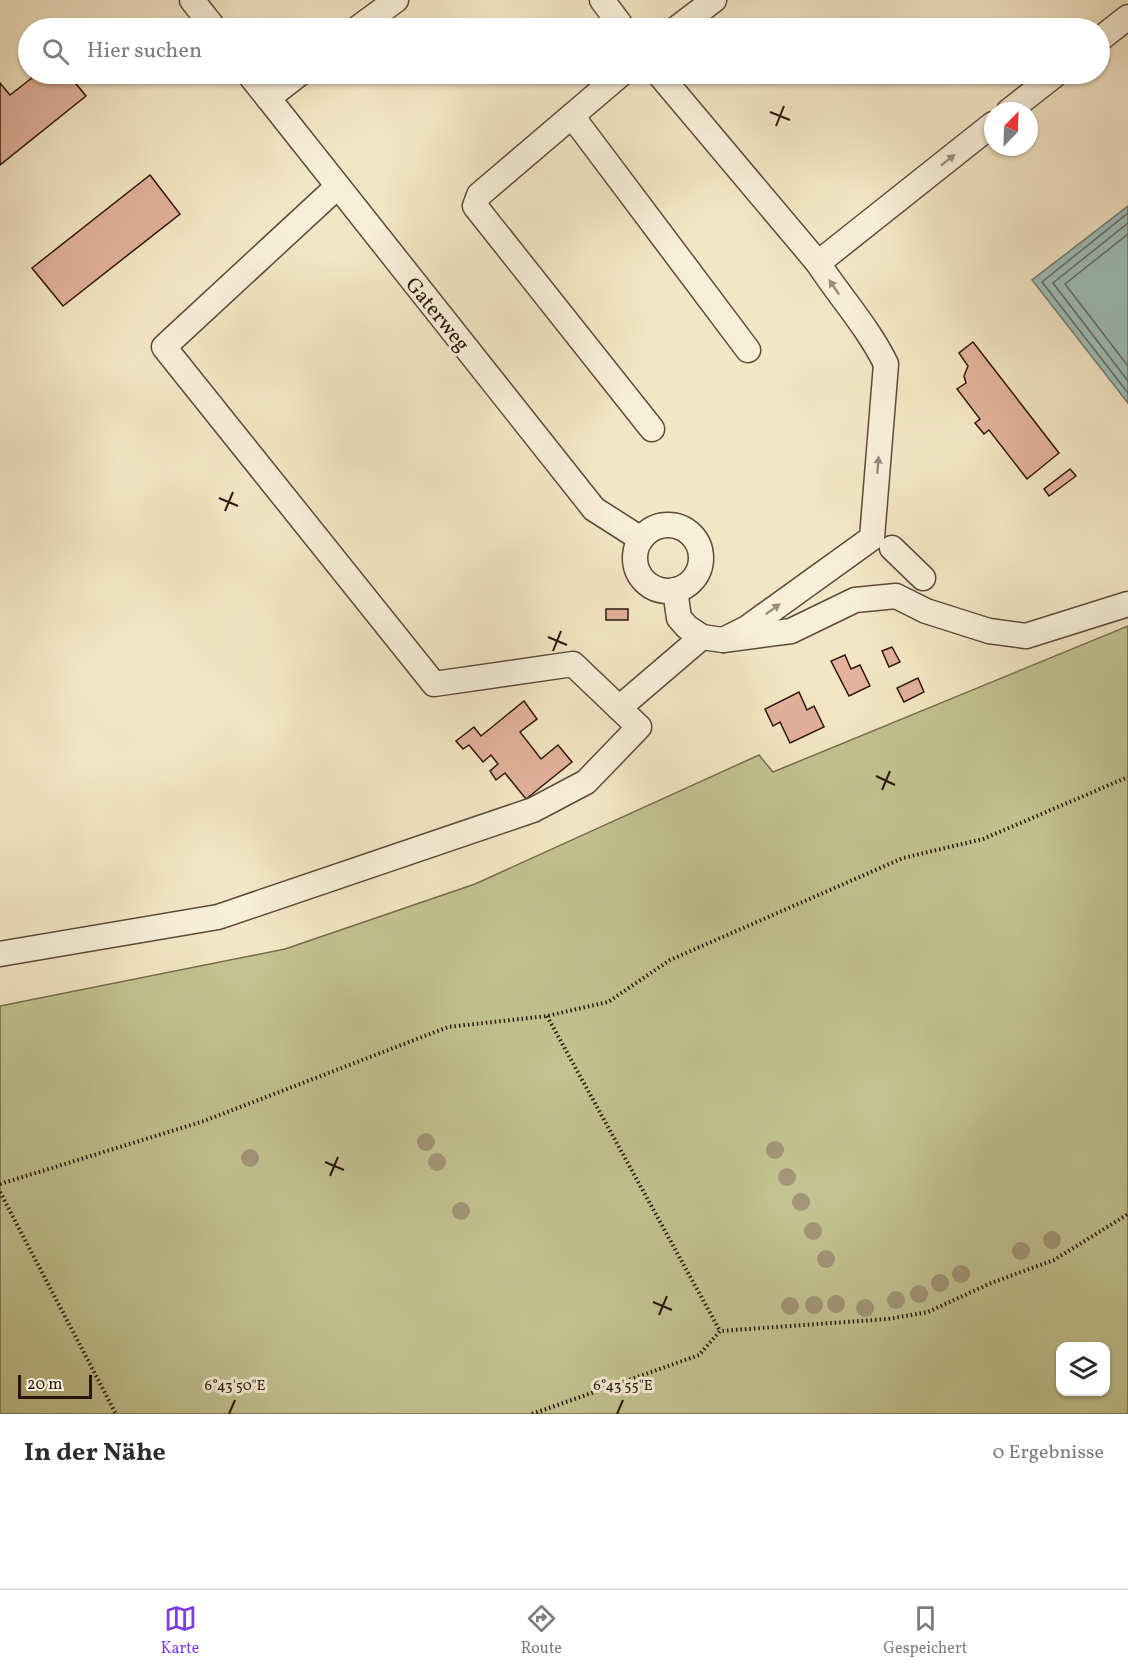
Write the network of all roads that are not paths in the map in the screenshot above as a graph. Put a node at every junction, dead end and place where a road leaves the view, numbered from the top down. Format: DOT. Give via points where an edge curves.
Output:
graph roads {
  1 [pos="192,0"];
  2 [pos="396,0"];
  3 [pos="602,0"];
  4 [pos="714,0"];
  5 [pos="1128,16"];
  6 [pos="206,18"];
  7 [pos="372,18"];
  8 [pos="616,18"];
  9 [pos="690,18"];
  10 [pos="1110,31"];
  11 [pos="257,84"];
  12 [pos="287,84"];
  13 [pos="609,84"];
  14 [pos="667,84"];
  15 [pos="1043,84"];
  16 [pos="268,98"];
  17 [pos="1020,102"];
  18 [pos="572,116"];
  19 [pos="984,131"];
  20 [pos="337,187"];
  21 [pos="818,263"];
  22 [pos="748,350"];
  23 [pos="652,429"];
  24 [pos="641,539"];
  25 [pos="892,548"];
  26 [pos="922,578"];
  27 [pos="675,590"];
  28 [pos="1128,604"];
  29 [pos="712,638"];
  30 [pos="619,708"];
  31 [pos="0,954"];
  1 -- 6 [label="street"];
  2 -- 7 [label="street"];
  3 -- 8 [label="street"];
  4 -- 9 [label="street"];
  5 -- 10 [label="street"];
  11 -- 16 [label="street, Gaterweg"];
  12 -- 16 [label="street"];
  13 -- 18 [label="street"];
  14 -- 21 [label="street"];
  15 -- 17 [label="street"];
  16 -- 20 [label="street, Gaterweg"];
  18 -- 22 [label="street"];
  18 -- 23 [label="street" via="478,195 475,206"];
  21 -- 19 [label="street, one-way"];
  20 -- 24 [label="street, Gaterweg" via="594,509"];
  20 -- 30 [label="street" via="164,347 434,684 573,664"];
  29 -- 21 [label="street, one-way" via="747,628 872,538 886,364 873,338"];
  24 -- 27 [label="street" via="635,560 642,579 659,590"];
  24 -- 27 [label="street" via="667,525 695,538 700,547 701,567 689,585"];
  25 -- 26 [label="street"];
  27 -- 29 [label="street" via="679,618 687,627"];
  28 -- 29 [label="street" via="1026,636 989,631 926,611 896,596 855,600 791,632"];
  29 -- 30 [label="street"];
  30 -- 31 [label="street" via="639,727 586,782 533,810 218,917"];
}
